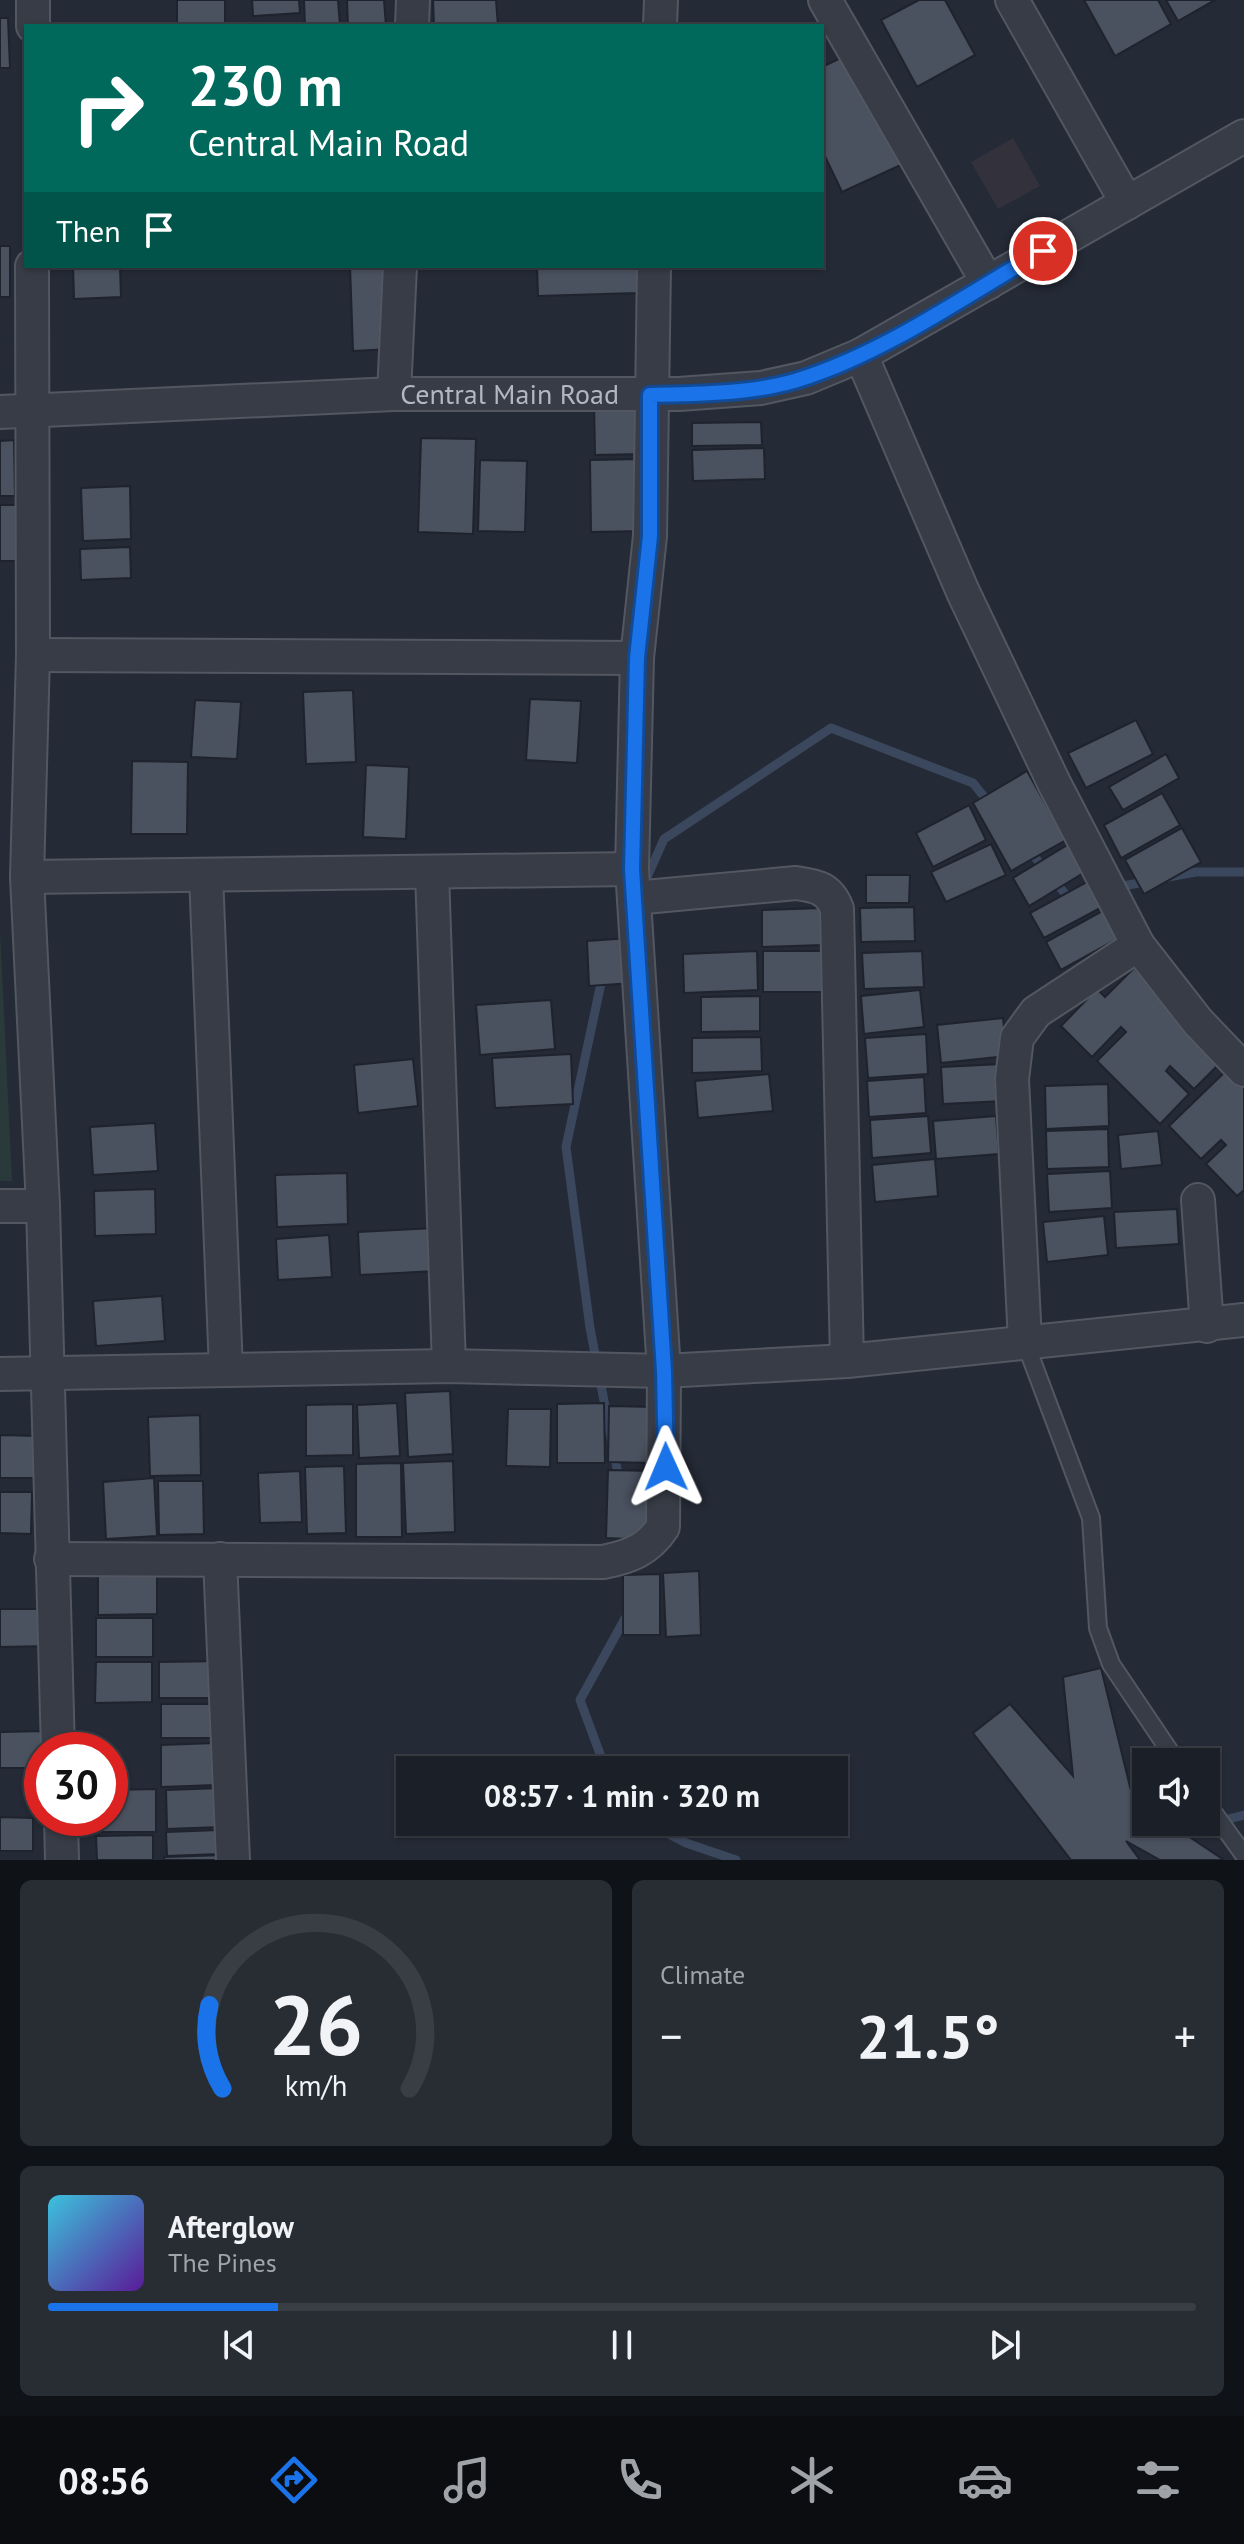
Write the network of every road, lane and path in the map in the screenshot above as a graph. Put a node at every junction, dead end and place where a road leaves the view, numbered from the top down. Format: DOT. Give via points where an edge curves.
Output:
graph roads {
  1 [pos="33,0"];
  2 [pos="413,0"];
  3 [pos="661,0"];
  4 [pos="825,0"];
  5 [pos="1012,0"];
  6 [pos="33,24"];
  7 [pos="412,24"];
  8 [pos="660,24"];
  9 [pos="1244,136"];
  10 [pos="1127,203"];
  11 [pos="32,268"];
  12 [pos="400,268"];
  13 [pos="654,268"];
  14 [pos="988,283"];
  15 [pos="861,355"];
  16 [pos="394,394"];
  17 [pos="650,395"];
  18 [pos="32,411"];
  19 [pos="0,412"];
  20 [pos="33,655"];
  21 [pos="637,658"];
  22 [pos="432,872"];
  23 [pos="206,875"];
  24 [pos="27,877"];
  25 [pos="633,884"];
  26 [pos="1138,945"];
  27 [pos="1244,1070"];
  28 [pos="1198,1200"];
  29 [pos="0,1206"];
  30 [pos="43,1206"];
  31 [pos="1244,1320"];
  32 [pos="1207,1326"];
  33 [pos="1025,1342"];
  34 [pos="847,1361"];
  35 [pos="449,1366"];
  36 [pos="226,1370"];
  37 [pos="664,1371"];
  38 [pos="0,1374"];
  39 [pos="48,1374"];
  40 [pos="51,1559"];
  41 [pos="220,1559"];
  42 [pos="57,1732"];
  43 [pos="1168,1748"];
  44 [pos="1220,1822"];
  45 [pos="61,1836"];
  46 [pos="1244,1855"];
  47 [pos="62,1860"];
  48 [pos="233,1860"];
  1 -- 6 [label="street"];
  2 -- 7 [label="street"];
  3 -- 8 [label="street"];
  4 -- 14 [label="street"];
  5 -- 10 [label="street"];
  9 -- 10 [label="street, Central Main Road"];
  10 -- 14 [label="street, Central Main Road"];
  11 -- 18 [label="street"];
  12 -- 16 [label="street"];
  13 -- 17 [label="street"];
  14 -- 15 [label="street, Central Main Road"];
  15 -- 17 [label="street, Central Main Road" via="806,378 761,388"];
  15 -- 26 [label="street" via="963,592"];
  16 -- 17 [label="street, Central Main Road"];
  16 -- 18 [label="street, Central Main Road"];
  17 -- 21 [label="street" via="650,536"];
  18 -- 19 [label="street, Central Main Road"];
  18 -- 20 [label="street"];
  20 -- 21 [label="street"];
  20 -- 24 [label="street"];
  21 -- 25 [label="street"];
  22 -- 23 [label="street"];
  22 -- 25 [label="street"];
  22 -- 35 [label="street"];
  23 -- 24 [label="street"];
  23 -- 36 [label="street"];
  24 -- 30 [label="street"];
  25 -- 34 [label="street" via="796,883 822,887 832,897 837,909"];
  25 -- 37 [label="street"];
  26 -- 27 [label="street" via="1198,1022"];
  26 -- 33 [label="street" via="1036,1012 1017,1038 1012,1079"];
  28 -- 32 [label="street"];
  29 -- 30 [label="street"];
  30 -- 39 [label="street"];
  31 -- 32 [label="street"];
  32 -- 33 [label="street"];
  33 -- 34 [label="street"];
  33 -- 43 [label="lane" via="1091,1518 1098,1628 1111,1664"];
  34 -- 37 [label="street"];
  35 -- 36 [label="street"];
  35 -- 37 [label="street"];
  36 -- 39 [label="street"];
  37 -- 41 [label="street" via="663,1527 654,1542 628,1557 603,1562"];
  38 -- 39 [label="street"];
  39 -- 40 [label="street"];
  40 -- 41 [label="street"];
  40 -- 42 [label="street"];
  41 -- 48 [label="street"];
  44 -- 46 [label="lane"];
  45 -- 47 [label="street"];
}
